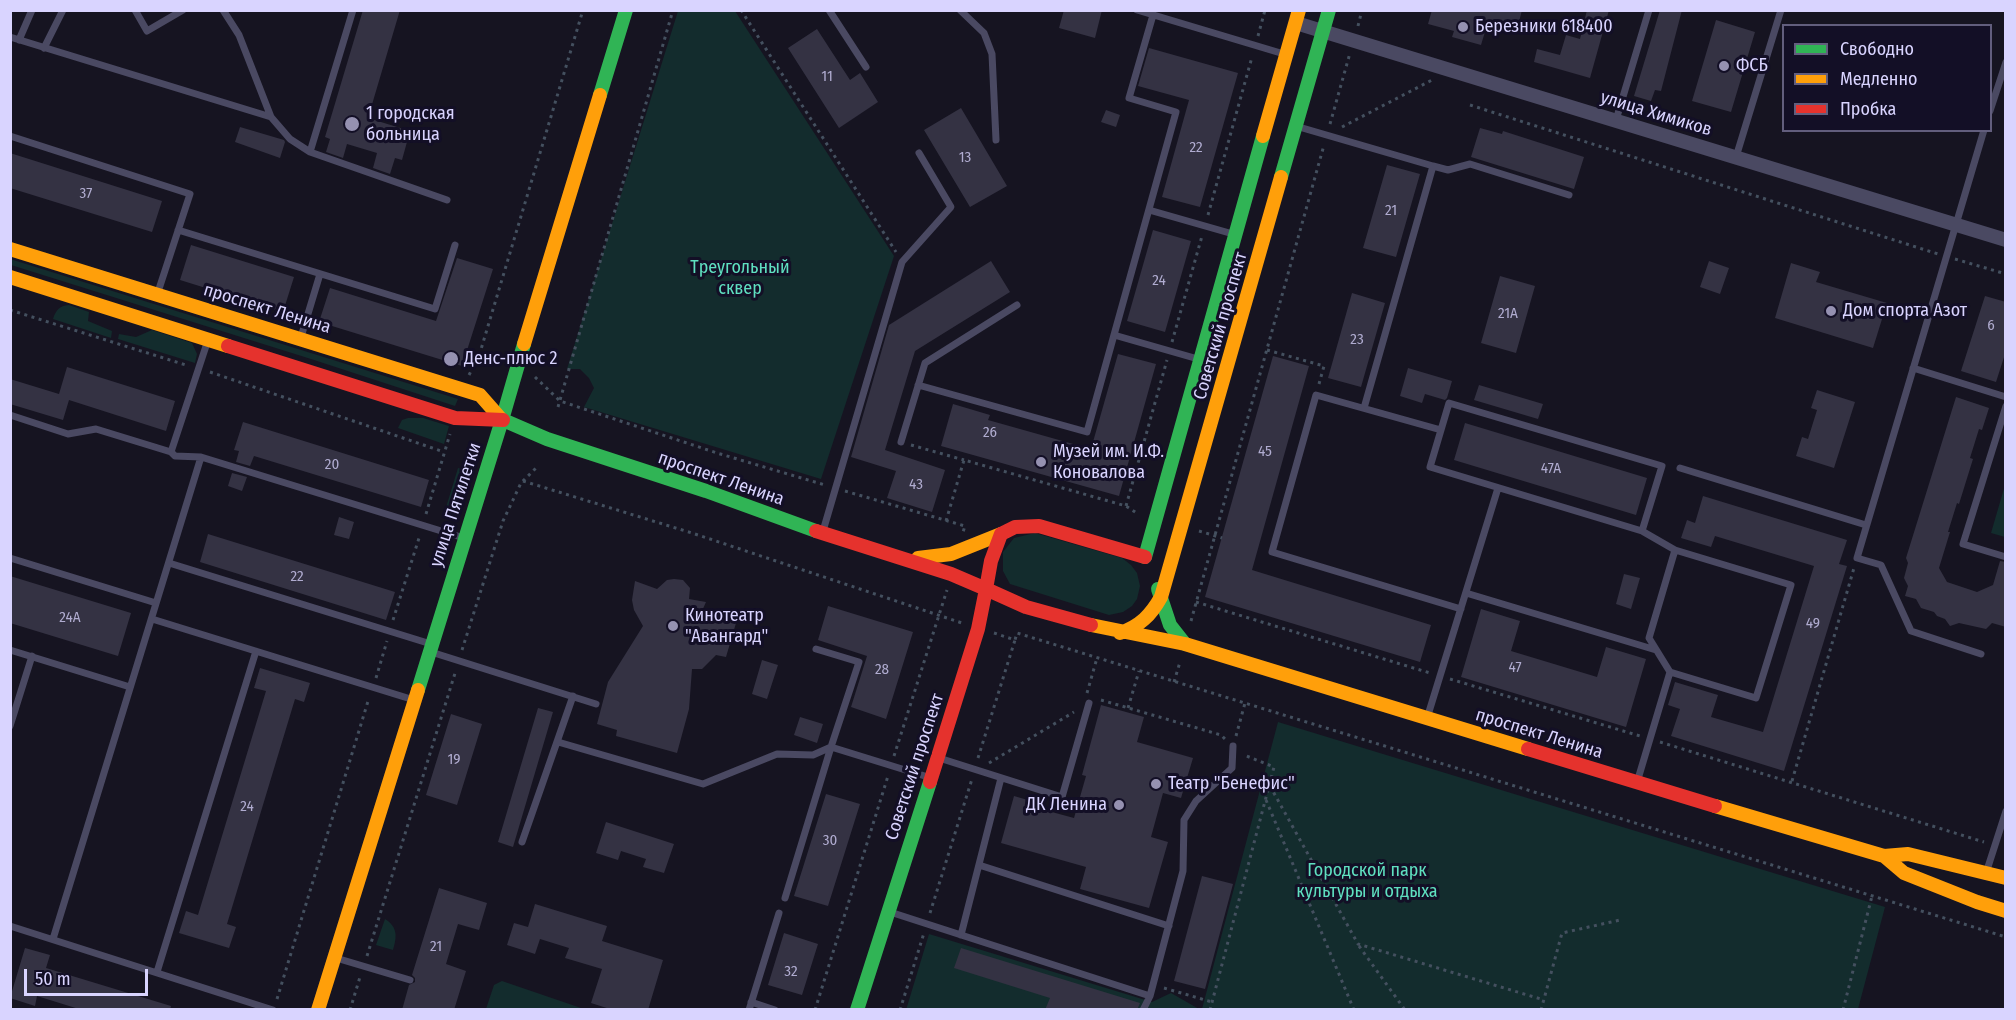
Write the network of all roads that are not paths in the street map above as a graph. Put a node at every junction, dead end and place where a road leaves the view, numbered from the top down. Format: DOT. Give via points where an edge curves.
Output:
graph roads {
  1 [pos="32,10"];
  2 [pos="63,10"];
  3 [pos="135,10"];
  4 [pos="183,10"];
  5 [pos="223,10"];
  6 [pos="353,10"];
  7 [pos="626,10"];
  8 [pos="829,10"];
  9 [pos="960,10"];
  10 [pos="1137,10"];
  11 [pos="1329,10"];
  12 [pos="1648,10"];
  13 [pos="1781,10"];
  14 [pos="1153,15"];
  15 [pos="1298,17"];
  16 [pos="1323,31"];
  17 [pos="10,38"];
  18 [pos="19,40"];
  19 [pos="44,48"];
  20 [pos="1287,54"];
  21 [pos="2005,63"];
  22 [pos="866,67"];
  23 [pos="1992,105"];
  24 [pos="272,117"];
  25 [pos="1616,120"];
  26 [pos="1296,126"];
  27 [pos="1983,132"];
  28 [pos="10,136"];
  29 [pos="996,140"];
  30 [pos="310,152"];
  31 [pos="919,153"];
  32 [pos="1736,157"];
  33 [pos="1433,165"];
  34 [pos="1569,195"];
  35 [pos="447,200"];
  36 [pos="1149,210"];
  37 [pos="1955,225"];
  38 [pos="178,230"];
  39 [pos="1236,235"];
  40 [pos="2006,240"];
  41 [pos="455,244"];
  42 [pos="10,249"];
  43 [pos="320,274"];
  44 [pos="10,278"];
  45 [pos="158,295"];
  46 [pos="1017,305"];
  47 [pos="1114,335"];
  48 [pos="301,338"];
  49 [pos="208,339"];
  50 [pos="1201,360"];
  51 [pos="1913,368"];
  52 [pos="918,385"];
  53 [pos="2006,397"];
  54 [pos="2006,406"];
  55 [pos="1364,408"];
  56 [pos="10,415"];
  57 [pos="502,420"];
  58 [pos="1441,430"];
  59 [pos="1995,439"];
  60 [pos="901,442"];
  61 [pos="2006,442"];
  62 [pos="171,452"];
  63 [pos="201,457"];
  64 [pos="1680,468"];
  65 [pos="1498,488"];
  66 [pos="1866,525"];
  67 [pos="1642,531"];
  68 [pos="822,534"];
  69 [pos="1001,534"];
  70 [pos="464,538"];
  71 [pos="1675,550"];
  72 [pos="895,556"];
  73 [pos="2006,557"];
  74 [pos="10,558"];
  75 [pos="169,563"];
  76 [pos="1150,567"];
  77 [pos="986,589"];
  78 [pos="1466,592"];
  79 [pos="1161,597"];
  80 [pos="156,603"];
  81 [pos="1461,609"];
  82 [pos="152,619"];
  83 [pos="1120,633"];
  84 [pos="1185,644"];
  85 [pos="430,647"];
  86 [pos="816,649"];
  87 [pos="10,650"];
  88 [pos="1656,650"];
  89 [pos="256,651"];
  90 [pos="1981,654"];
  91 [pos="32,656"];
  92 [pos="1670,672"];
  93 [pos="130,687"];
  94 [pos="573,696"];
  95 [pos="414,700"];
  96 [pos="597,704"];
  97 [pos="1086,705"];
  98 [pos="1427,719"];
  99 [pos="10,726"];
  100 [pos="558,742"];
  101 [pos="1233,746"];
  102 [pos="831,747"];
  103 [pos="937,758"];
  104 [pos="930,778"];
  105 [pos="1001,778"];
  106 [pos="1637,783"];
  107 [pos="2006,811"];
  108 [pos="522,842"];
  109 [pos="1884,856"];
  110 [pos="979,865"];
  111 [pos="1987,872"];
  112 [pos="2006,878"];
  113 [pos="785,898"];
  114 [pos="2006,911"];
  115 [pos="888,912"];
  116 [pos="779,913"];
  117 [pos="10,926"];
  118 [pos="1169,926"];
  119 [pos="961,935"];
  120 [pos="52,939"];
  121 [pos="334,958"];
  122 [pos="157,972"];
  123 [pos="411,980"];
  124 [pos="1150,996"];
  125 [pos="750,1006"];
  126 [pos="273,1010"];
  127 [pos="318,1010"];
  128 [pos="775,1010"];
  129 [pos="856,1010"];
  130 [pos="1143,1010"];
  1 -- 18 [label="lane"];
  2 -- 19 [label="lane"];
  3 -- 4 [label="lane" via="147,32"];
  5 -- 24 [label="lane" via="239,35"];
  6 -- 30 [label="lane"];
  7 -- 57 [label="main road, улица Пятилетки"];
  8 -- 22 [label="lane"];
  9 -- 29 [label="lane" via="984,33 992,54"];
  10 -- 14 [label="lane"];
  11 -- 16 [label="main road, Советский проспект"];
  12 -- 25 [label="lane"];
  13 -- 32 [label="lane"];
  14 -- 20 [label="lane"];
  14 -- 36 [label="lane" via="1129,98 1176,112"];
  15 -- 16 [label="street, улица Химиков"];
  15 -- 20 [label="main road, Советский проспект"];
  16 -- 25 [label="street, улица Химиков"];
  16 -- 26 [label="main road, Советский проспект"];
  17 -- 18 [label="lane"];
  18 -- 19 [label="lane"];
  19 -- 24 [label="lane"];
  20 -- 39 [label="main road, Советский проспект"];
  21 -- 23 [label="lane"];
  24 -- 30 [label="lane" via="290,138"];
  25 -- 32 [label="street, улица Химиков"];
  26 -- 33 [label="lane"];
  26 -- 79 [label="main road, Советский проспект"];
  27 -- 37 [label="lane"];
  28 -- 38 [label="lane" via="190,194"];
  30 -- 35 [label="lane"];
  31 -- 68 [label="lane" via="951,207 903,262"];
  32 -- 37 [label="street, улица Химиков"];
  33 -- 34 [label="lane" via="1448,170 1470,164"];
  33 -- 55 [label="lane"];
  36 -- 39 [label="lane"];
  36 -- 47 [label="lane"];
  37 -- 40 [label="street, улица Химиков"];
  37 -- 51 [label="lane"];
  38 -- 43 [label="lane"];
  38 -- 45 [label="lane"];
  39 -- 50 [label="main road, Советский проспект"];
  41 -- 43 [label="lane" via="435,309"];
  42 -- 45 [label="main road, проспект Ленина"];
  43 -- 48 [label="lane"];
  44 -- 49 [label="main road, проспект Ленина"];
  45 -- 48 [label="main road, проспект Ленина"];
  46 -- 52 [label="lane" via="925,363"];
  47 -- 50 [label="lane"];
  47 -- 52 [label="lane" via="1087,432"];
  48 -- 57 [label="main road, проспект Ленина" via="480,395"];
  49 -- 57 [label="main road, проспект Ленина" via="455,418"];
  49 -- 62 [label="lane"];
  50 -- 76 [label="main road, Советский проспект"];
  51 -- 53 [label="lane"];
  51 -- 66 [label="lane"];
  52 -- 60 [label="lane"];
  54 -- 59 [label="lane"];
  55 -- 58 [label="lane"];
  55 -- 81 [label="lane" via="1316,395 1272,552"];
  56 -- 62 [label="lane" via="68,434 96,429"];
  57 -- 68 [label="main road, проспект Ленина"];
  57 -- 70 [label="main road, улица Пятилетки"];
  58 -- 65 [label="lane" via="1430,467"];
  58 -- 67 [label="lane" via="1449,403 1662,466"];
  59 -- 61 [label="lane"];
  59 -- 73 [label="lane" via="1962,544"];
  62 -- 63 [label="lane" via="175,456"];
  63 -- 70 [label="lane"];
  63 -- 75 [label="lane"];
  64 -- 66 [label="lane"];
  65 -- 67 [label="lane"];
  65 -- 78 [label="lane"];
  66 -- 90 [label="lane" via="1857,558 1881,565 1911,631"];
  67 -- 71 [label="lane"];
  68 -- 72 [label="main road, проспект Ленина"];
  69 -- 72 [label="main road, проспект Ленина" via="957,554"];
  69 -- 76 [label="main road, проспект Ленина" via="1015,527 1039,526"];
  69 -- 77 [label="main road, Советский проспект"];
  70 -- 85 [label="main road, улица Пятилетки"];
  71 -- 88 [label="lane" via="1648,638"];
  71 -- 92 [label="lane" via="1791,585 1756,698"];
  72 -- 77 [label="main road, проспект Ленина" via="951,573"];
  74 -- 80 [label="lane"];
  75 -- 80 [label="lane"];
  75 -- 85 [label="lane"];
  76 -- 79 [label="main road"];
  77 -- 83 [label="main road, проспект Ленина" via="1026,607"];
  77 -- 103 [label="main road, Советский проспект" via="978,629"];
  78 -- 81 [label="lane"];
  78 -- 88 [label="lane"];
  79 -- 83 [label="main road, Советский проспект" via="1142,624"];
  79 -- 84 [label="main road" via="1174,634"];
  80 -- 82 [label="lane"];
  81 -- 98 [label="lane"];
  82 -- 89 [label="lane"];
  82 -- 93 [label="lane"];
  83 -- 84 [label="main road, проспект Ленина"];
  84 -- 98 [label="main road, проспект Ленина"];
  85 -- 94 [label="lane"];
  85 -- 95 [label="main road, улица Пятилетки"];
  86 -- 102 [label="lane" via="859,662"];
  87 -- 91 [label="lane"];
  88 -- 92 [label="lane"];
  89 -- 95 [label="lane"];
  89 -- 122 [label="lane"];
  91 -- 93 [label="lane"];
  91 -- 99 [label="lane"];
  92 -- 106 [label="lane"];
  93 -- 120 [label="lane"];
  94 -- 96 [label="lane"];
  94 -- 100 [label="lane"];
  95 -- 121 [label="main road, улица Пятилетки"];
  97 -- 105 [label="lane" via="1062,797"];
  98 -- 106 [label="main road, проспект Ленина"];
  100 -- 102 [label="lane" via="703,784 777,754 813,754"];
  100 -- 108 [label="lane"];
  101 -- 118 [label="lane" via="1232,768 1196,801 1184,820 1183,871"];
  102 -- 104 [label="lane"];
  102 -- 113 [label="lane"];
  103 -- 104 [label="main road, Советский проспект"];
  103 -- 105 [label="lane"];
  104 -- 115 [label="main road, Советский проспект"];
  105 -- 110 [label="lane"];
  106 -- 109 [label="main road, проспект Ленина"];
  107 -- 111 [label="lane"];
  109 -- 111 [label="main road, проспект Ленина" via="1908,854"];
  109 -- 114 [label="main road, проспект Ленина" via="1904,873"];
  110 -- 118 [label="lane"];
  110 -- 119 [label="lane"];
  111 -- 112 [label="main road, проспект Ленина"];
  115 -- 119 [label="lane"];
  115 -- 129 [label="main road, Советский проспект"];
  116 -- 125 [label="lane"];
  117 -- 120 [label="lane"];
  118 -- 124 [label="lane"];
  119 -- 124 [label="lane"];
  120 -- 122 [label="lane"];
  121 -- 123 [label="lane"];
  121 -- 127 [label="main road, улица Пятилетки"];
  122 -- 126 [label="lane"];
  124 -- 130 [label="lane"];
  125 -- 128 [label="lane"];
}
